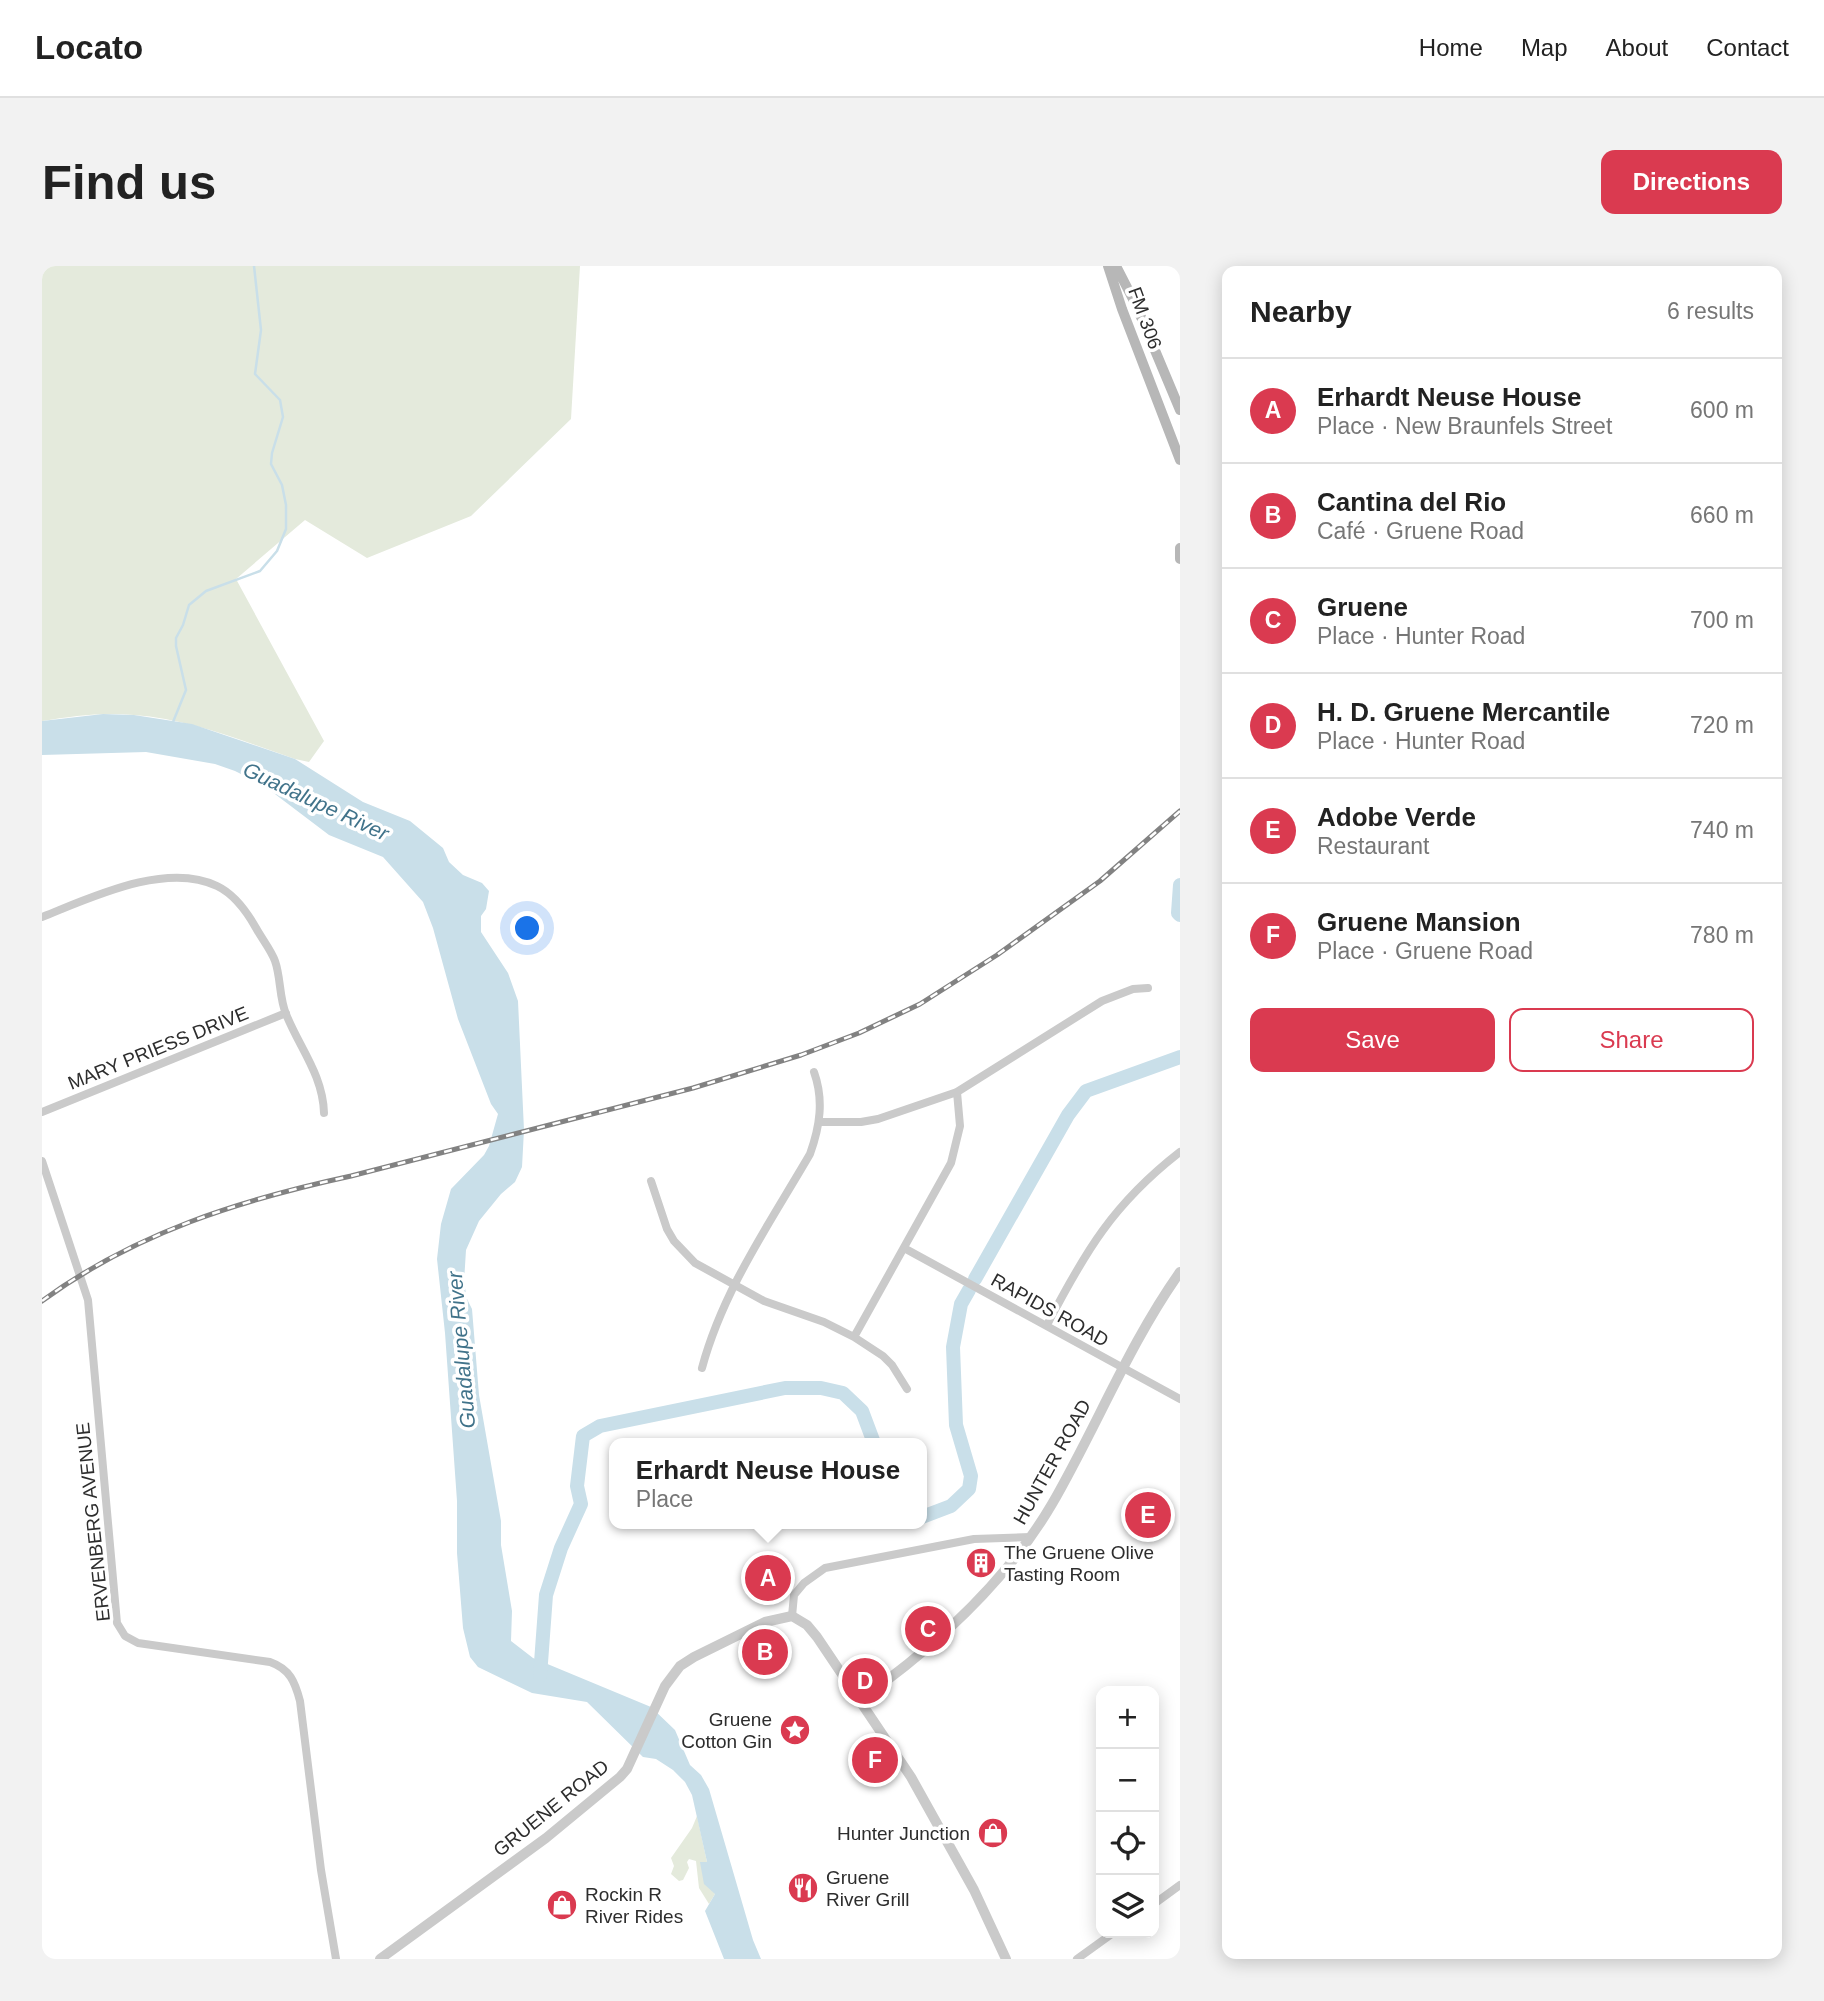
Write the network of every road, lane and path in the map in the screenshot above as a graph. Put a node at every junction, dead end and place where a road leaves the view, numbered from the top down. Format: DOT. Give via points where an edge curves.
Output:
graph roads {
  1 [pos="1108,266"];
  2 [pos="1116,266"];
  3 [pos="1180,410"];
  4 [pos="1180,460"];
  5 [pos="1180,548"];
  6 [pos="1180,559"];
  7 [pos="42,917"];
  8 [pos="1148,988"];
  9 [pos="286,1013"];
  10 [pos="814,1072"];
  11 [pos="957,1091"];
  12 [pos="42,1111"];
  13 [pos="324,1112"];
  14 [pos="818,1122"];
  15 [pos="1180,1152"];
  16 [pos="42,1161"];
  17 [pos="651,1181"];
  18 [pos="904,1248"];
  19 [pos="1180,1272"];
  20 [pos="734,1284"];
  21 [pos="1047,1325"];
  22 [pos="854,1337"];
  23 [pos="702,1368"];
  24 [pos="1123,1368"];
  25 [pos="907,1389"];
  26 [pos="1180,1399"];
  27 [pos="1030,1537"];
  28 [pos="792,1616"];
  29 [pos="860,1700"];
  30 [pos="1180,1885"];
  31 [pos="1159,1900"];
  32 [pos="1107,1938"];
  33 [pos="336,1959"];
  34 [pos="380,1959"];
  35 [pos="1006,1959"];
  36 [pos="1077,1959"];
  1 -- 4 [label="main road, FM 306 / FM 306"];
  2 -- 3 [label="main road, FM 306 / FM 306"];
  5 -- 6 [label="main road"];
  7 -- 9 [label="street" via="150,880 211,883 240,905 270,952"];
  8 -- 11 [label="street" via="1102,1001"];
  9 -- 12 [label="street, MARY PRIESS DRIVE"];
  9 -- 13 [label="street" via="321,1086"];
  10 -- 14 [label="street" via="820,1090"];
  11 -- 14 [label="street" via="877,1119"];
  11 -- 18 [label="street" via="956,1151"];
  14 -- 20 [label="street" via="810,1154"];
  15 -- 21 [label="street" via="1107,1222"];
  16 -- 33 [label="street, ERVENBERG AVENUE" via="88,1300 117,1623 125,1636 138,1643 270,1662 280,1665 293,1679 300,1701"];
  17 -- 20 [label="street" via="674,1241 695,1263"];
  18 -- 21 [label="street, RAPIDS ROAD"];
  18 -- 22 [label="street"];
  19 -- 24 [label="street, HUNTER ROAD"];
  20 -- 22 [label="street"];
  20 -- 23 [label="street"];
  21 -- 24 [label="street, RAPIDS ROAD"];
  22 -- 25 [label="street" via="883,1356"];
  24 -- 26 [label="street, RAPIDS ROAD"];
  24 -- 27 [label="street, HUNTER ROAD"];
  27 -- 28 [label="street" via="974,1539 825,1568 794,1595"];
  27 -- 29 [label="street, HUNTER ROAD" via="961,1619 916,1660"];
  28 -- 29 [label="street" via="815,1633"];
  28 -- 34 [label="street, GRUENE ROAD" via="765,1622 680,1667 665,1686 620,1777"];
  29 -- 35 [label="street" via="941,1828"];
  30 -- 31 [label="street"];
  32 -- 36 [label="street"];
}
